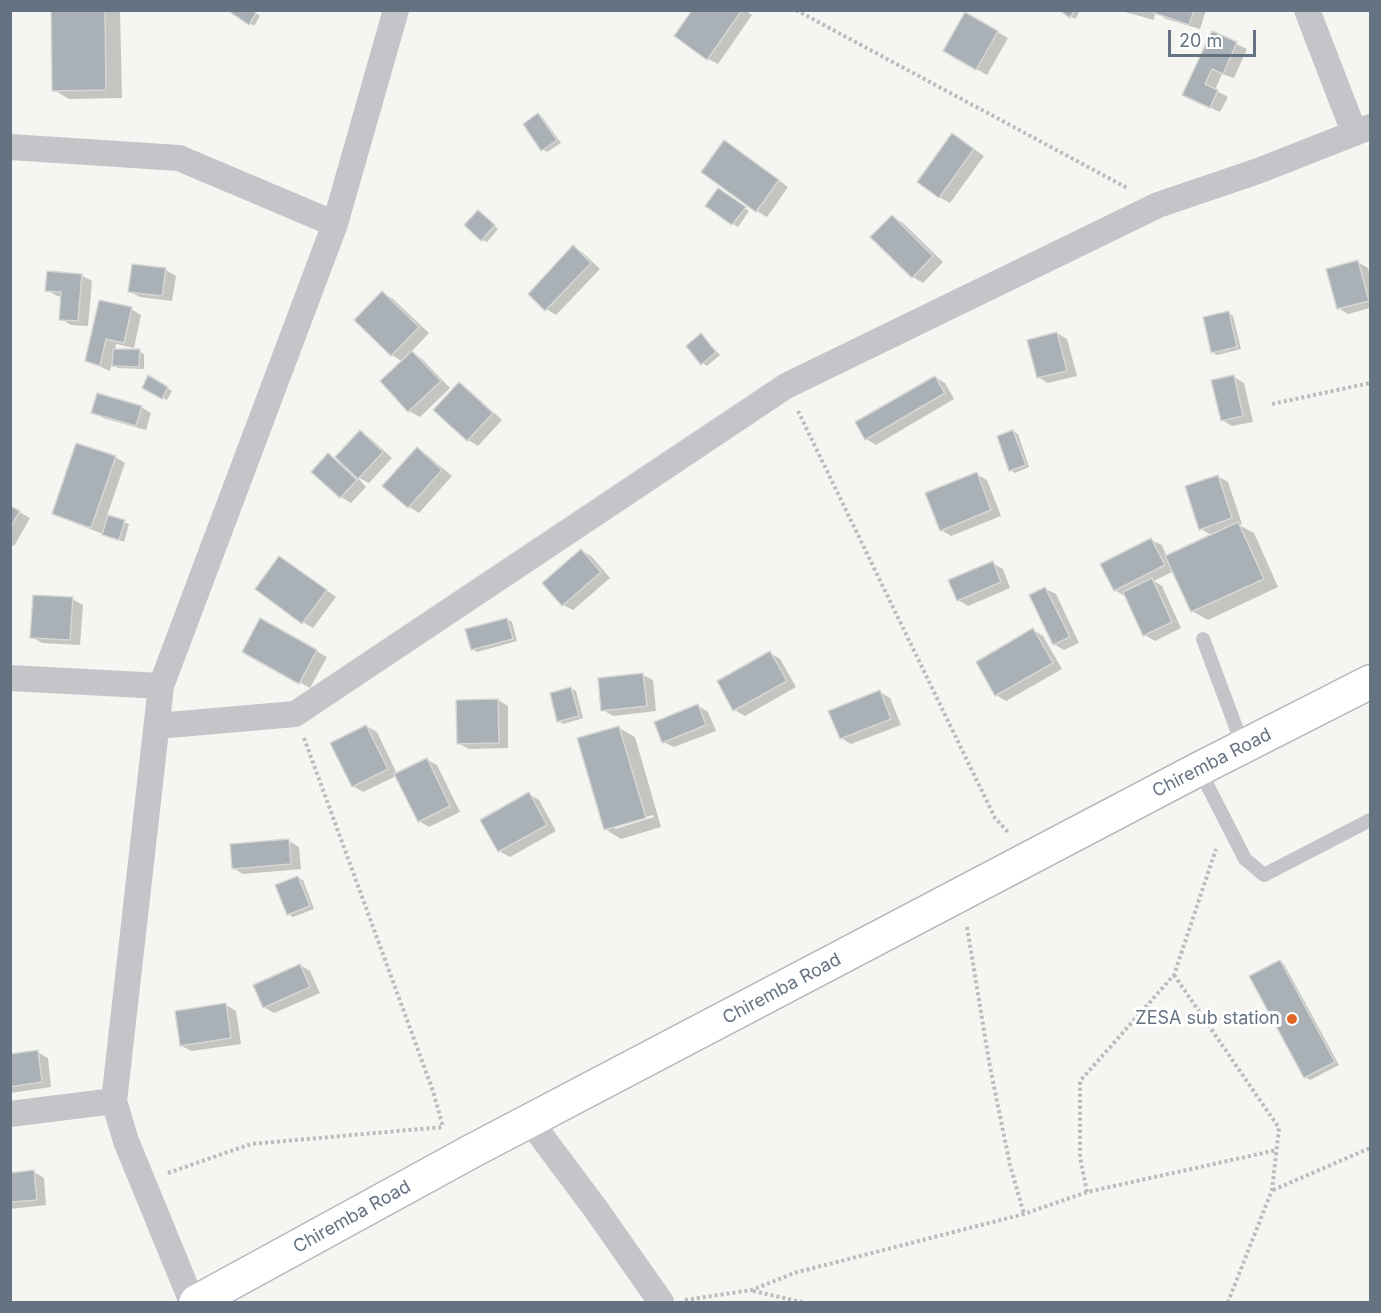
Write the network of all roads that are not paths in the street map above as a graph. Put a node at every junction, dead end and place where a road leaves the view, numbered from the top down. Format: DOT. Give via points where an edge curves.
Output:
graph roads {
  1 [pos="396,10"];
  2 [pos="1307,10"];
  3 [pos="1362,130"];
  4 [pos="10,147"];
  5 [pos="335,224"];
  6 [pos="1203,639"];
  7 [pos="10,678"];
  8 [pos="1371,682"];
  9 [pos="161,686"];
  10 [pos="157,726"];
  11 [pos="1244,746"];
  12 [pos="1199,769"];
  13 [pos="1371,820"];
  14 [pos="114,1101"];
  15 [pos="10,1114"];
  16 [pos="530,1121"];
  17 [pos="194,1302"];
  18 [pos="669,1302"];
  1 -- 5 [label="street"];
  2 -- 3 [label="street"];
  3 -- 10 [label="street" via="1158,205 786,386 295,714"];
  4 -- 5 [label="street" via="179,158"];
  5 -- 9 [label="street"];
  6 -- 11 [label="lane"];
  7 -- 9 [label="street"];
  8 -- 11 [label="main road, Chiremba Road"];
  9 -- 10 [label="street"];
  10 -- 14 [label="street"];
  11 -- 12 [label="main road, Chiremba Road"];
  12 -- 13 [label="lane" via="1245,859 1264,875"];
  12 -- 16 [label="main road, Chiremba Road"];
  14 -- 15 [label="street"];
  14 -- 17 [label="street" via="142,1182"];
  16 -- 17 [label="main road, Chiremba Road"];
  16 -- 18 [label="street"];
}
